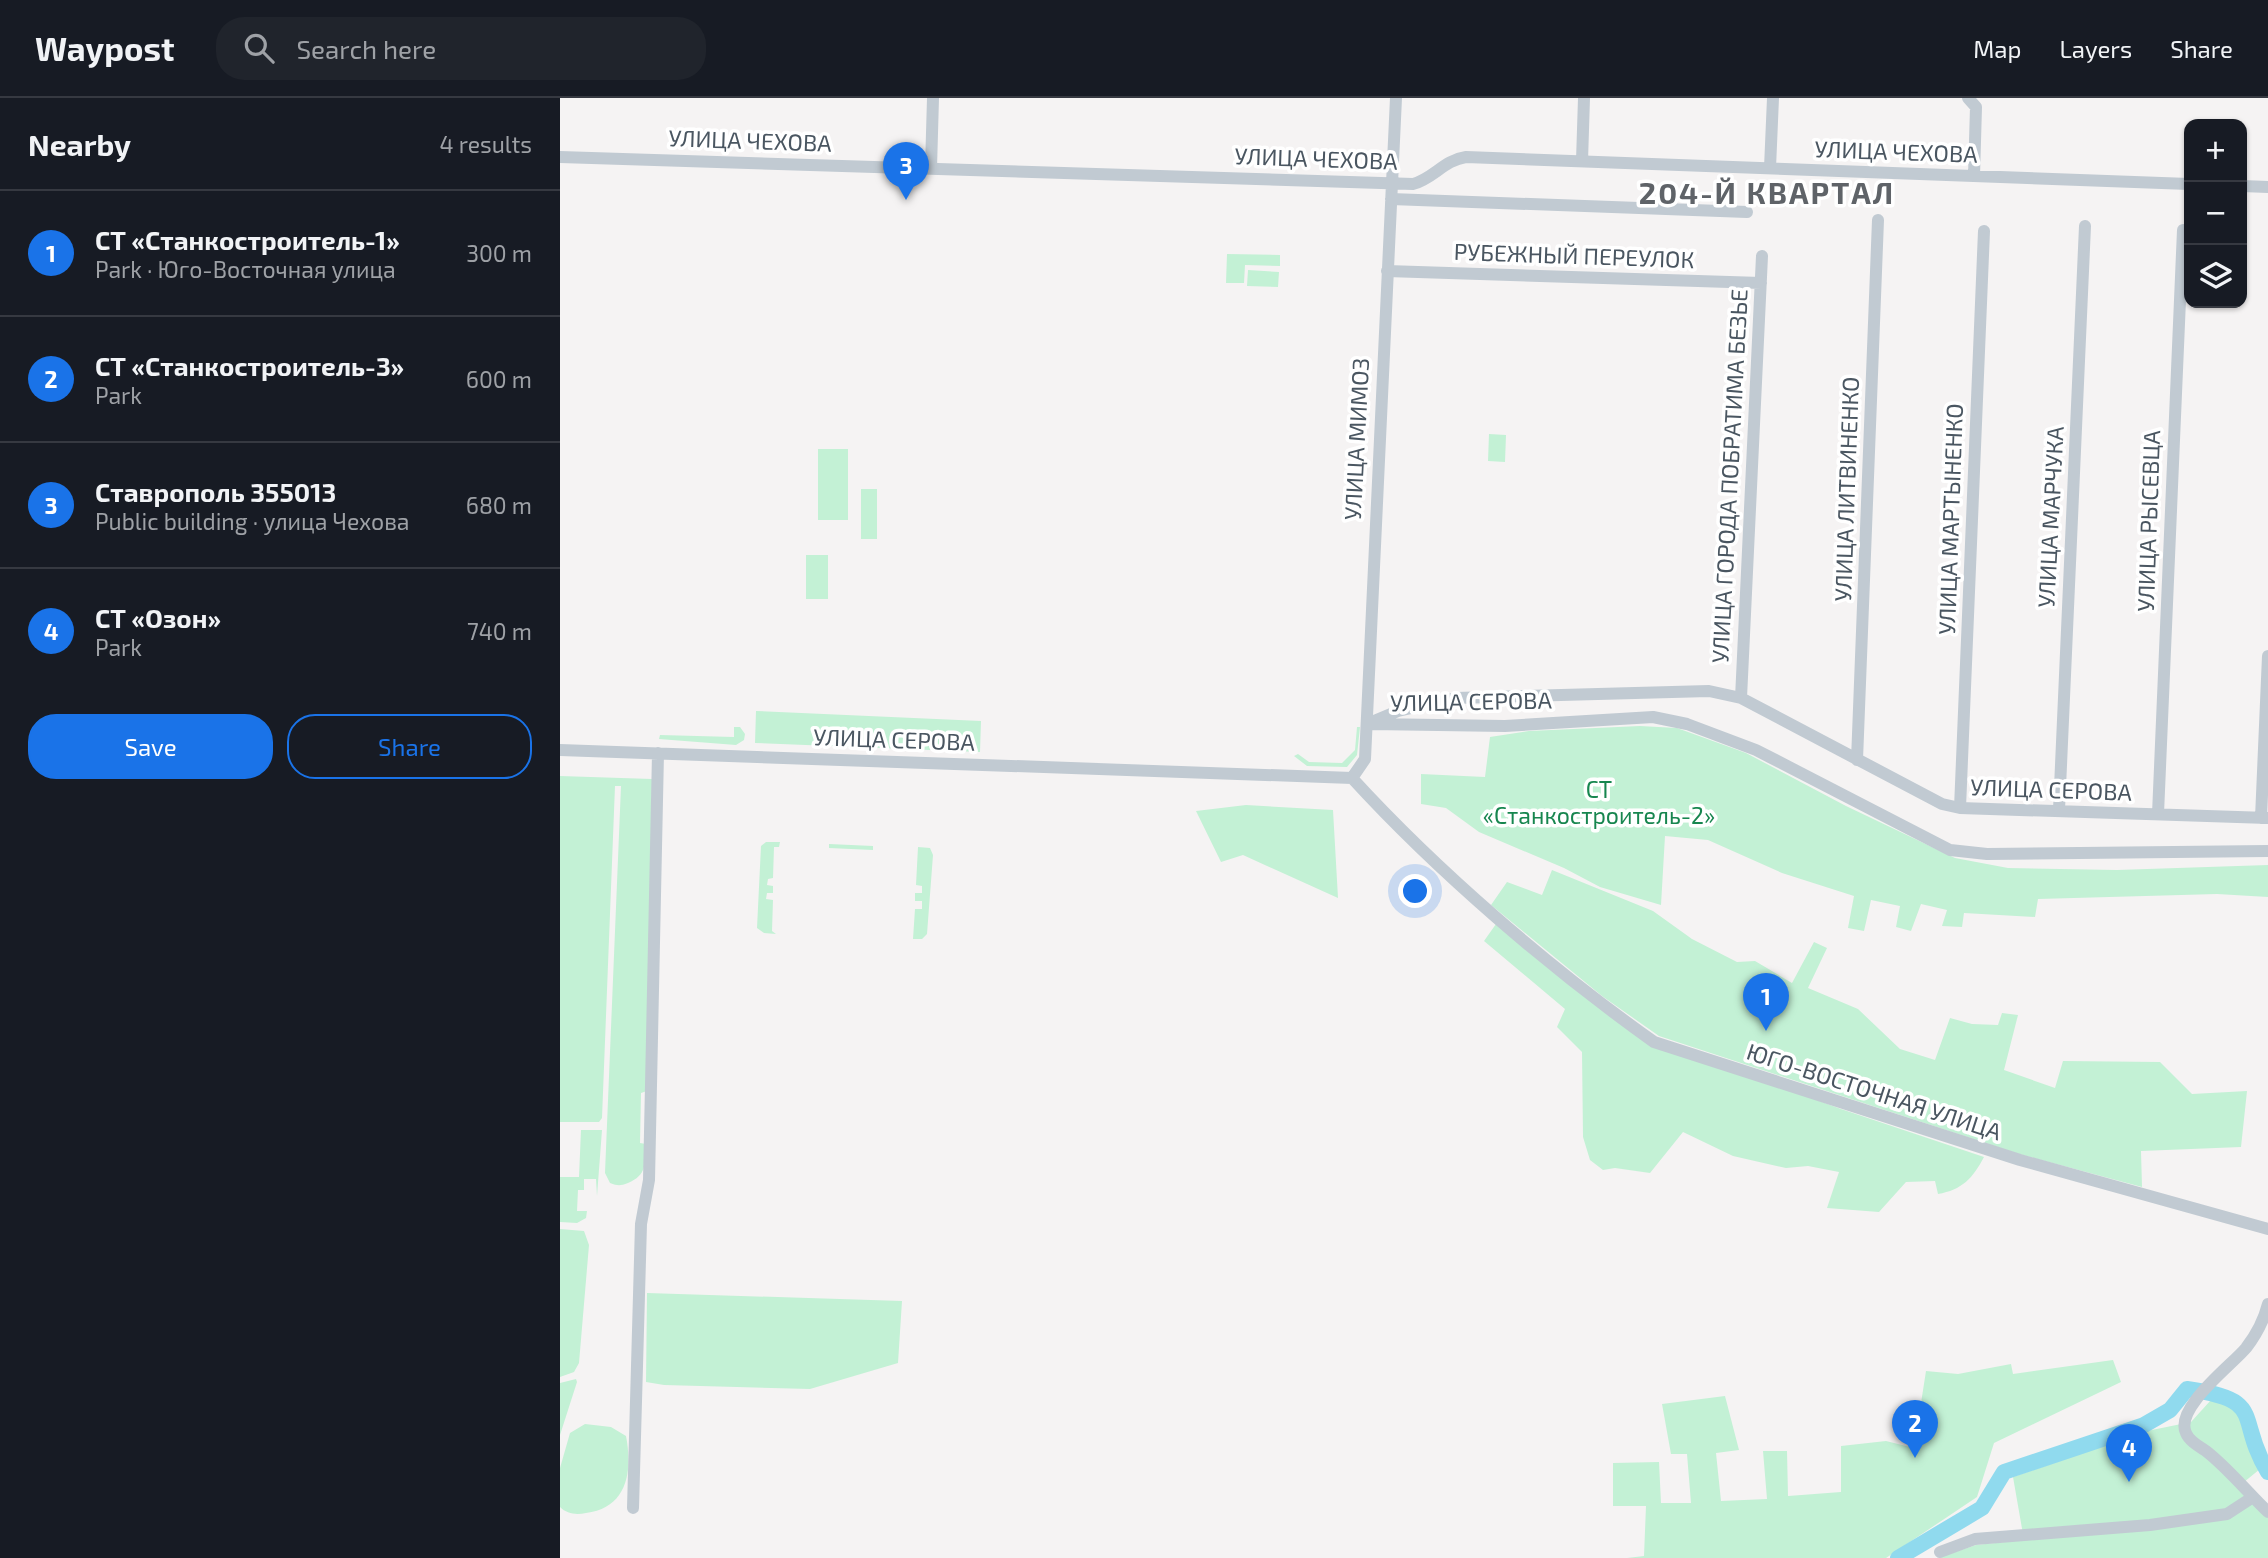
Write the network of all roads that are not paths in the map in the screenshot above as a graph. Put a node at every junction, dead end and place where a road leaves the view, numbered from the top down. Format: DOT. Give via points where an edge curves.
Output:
graph roads {
  1 [pos="933,98"];
  2 [pos="1396,98"];
  3 [pos="1584,98"];
  4 [pos="1773,98"];
  5 [pos="1977,101"];
  6 [pos="560,157"];
  7 [pos="1582,161"];
  8 [pos="1770,168"];
  9 [pos="930,169"];
  10 [pos="1974,176"];
  11 [pos="1391,183"];
  12 [pos="2184,184"];
  13 [pos="2247,186"];
  14 [pos="2268,187"];
  15 [pos="1391,199"];
  16 [pos="1747,212"];
  17 [pos="1878,220"];
  18 [pos="2085,226"];
  19 [pos="2183,230"];
  20 [pos="1983,231"];
  21 [pos="1762,256"];
  22 [pos="1387,271"];
  23 [pos="1761,283"];
  24 [pos="2268,656"];
  25 [pos="1741,698"];
  26 [pos="1367,724"];
  27 [pos="560,750"];
  28 [pos="658,753"];
  29 [pos="1857,760"];
  30 [pos="1352,778"];
  31 [pos="1960,808"];
  32 [pos="2059,810"];
  33 [pos="2158,814"];
  34 [pos="2264,818"];
  35 [pos="2268,851"];
  36 [pos="2268,1228"];
  37 [pos="2268,1304"];
  38 [pos="2253,1497"];
  39 [pos="633,1508"];
  40 [pos="2268,1512"];
  41 [pos="1940,1552"];
  1 -- 9 [label="street"];
  2 -- 11 [label="street, УЛИЦА МИМОЗ"];
  3 -- 7 [label="street"];
  4 -- 8 [label="street"];
  5 -- 10 [label="street"];
  6 -- 9 [label="street, УЛИЦА ЧЕХОВА"];
  7 -- 8 [label="street, УЛИЦА ЧЕХОВА"];
  7 -- 11 [label="street, УЛИЦА ЧЕХОВА" via="1466,157 1446,163 1422,182"];
  8 -- 10 [label="street, УЛИЦА ЧЕХОВА"];
  9 -- 11 [label="street, УЛИЦА ЧЕХОВА"];
  10 -- 12 [label="street, УЛИЦА ЧЕХОВА"];
  11 -- 15 [label="street, УЛИЦА МИМОЗ"];
  13 -- 14 [label="street"];
  15 -- 16 [label="street"];
  15 -- 22 [label="street, УЛИЦА МИМОЗ"];
  17 -- 29 [label="street, УЛИЦА ЛИТВИНЕНКО"];
  18 -- 32 [label="street, УЛИЦА МАРЧУКА"];
  19 -- 33 [label="street, УЛИЦА РЫСЕВЦА"];
  20 -- 31 [label="street, УЛИЦА МАРТЫНЕНКО"];
  21 -- 23 [label="street, УЛИЦА ГОРОДА ПОБРАТИМА БЕЗЬЕ"];
  22 -- 23 [label="street, РУБЕЖНЫЙ ПЕРЕУЛОК"];
  22 -- 26 [label="street, УЛИЦА МИМОЗ"];
  23 -- 25 [label="street, УЛИЦА ГОРОДА ПОБРАТИМА БЕЗЬЕ"];
  24 -- 34 [label="street"];
  25 -- 26 [label="street, УЛИЦА СЕРОВА" via="1709,691 1456,698 1398,711"];
  25 -- 29 [label="street, УЛИЦА СЕРОВА"];
  26 -- 30 [label="street, УЛИЦА МИМОЗ" via="1365,759"];
  26 -- 35 [label="street, УЛИЦА СЕРОВА" via="1505,726 1653,717 1687,724 1756,750 1950,850 1987,854"];
  27 -- 28 [label="street, УЛИЦА СЕРОВА"];
  28 -- 30 [label="street, УЛИЦА СЕРОВА"];
  28 -- 39 [label="street" via="649,1180 641,1224"];
  29 -- 31 [label="street, УЛИЦА СЕРОВА"];
  30 -- 36 [label="street, ЮГО-ВОСТОЧНАЯ УЛИЦА" via="1402,831 1478,899 1654,1042 2020,1160"];
  31 -- 32 [label="street, УЛИЦА СЕРОВА"];
  32 -- 33 [label="street, УЛИЦА СЕРОВА"];
  33 -- 34 [label="street, УЛИЦА СЕРОВА"];
  37 -- 38 [label="street" via="2246,1347 2198,1397 2184,1424 2186,1434 2222,1463"];
  38 -- 40 [label="street"];
  38 -- 41 [label="street" via="2227,1514 1975,1539"];
}
